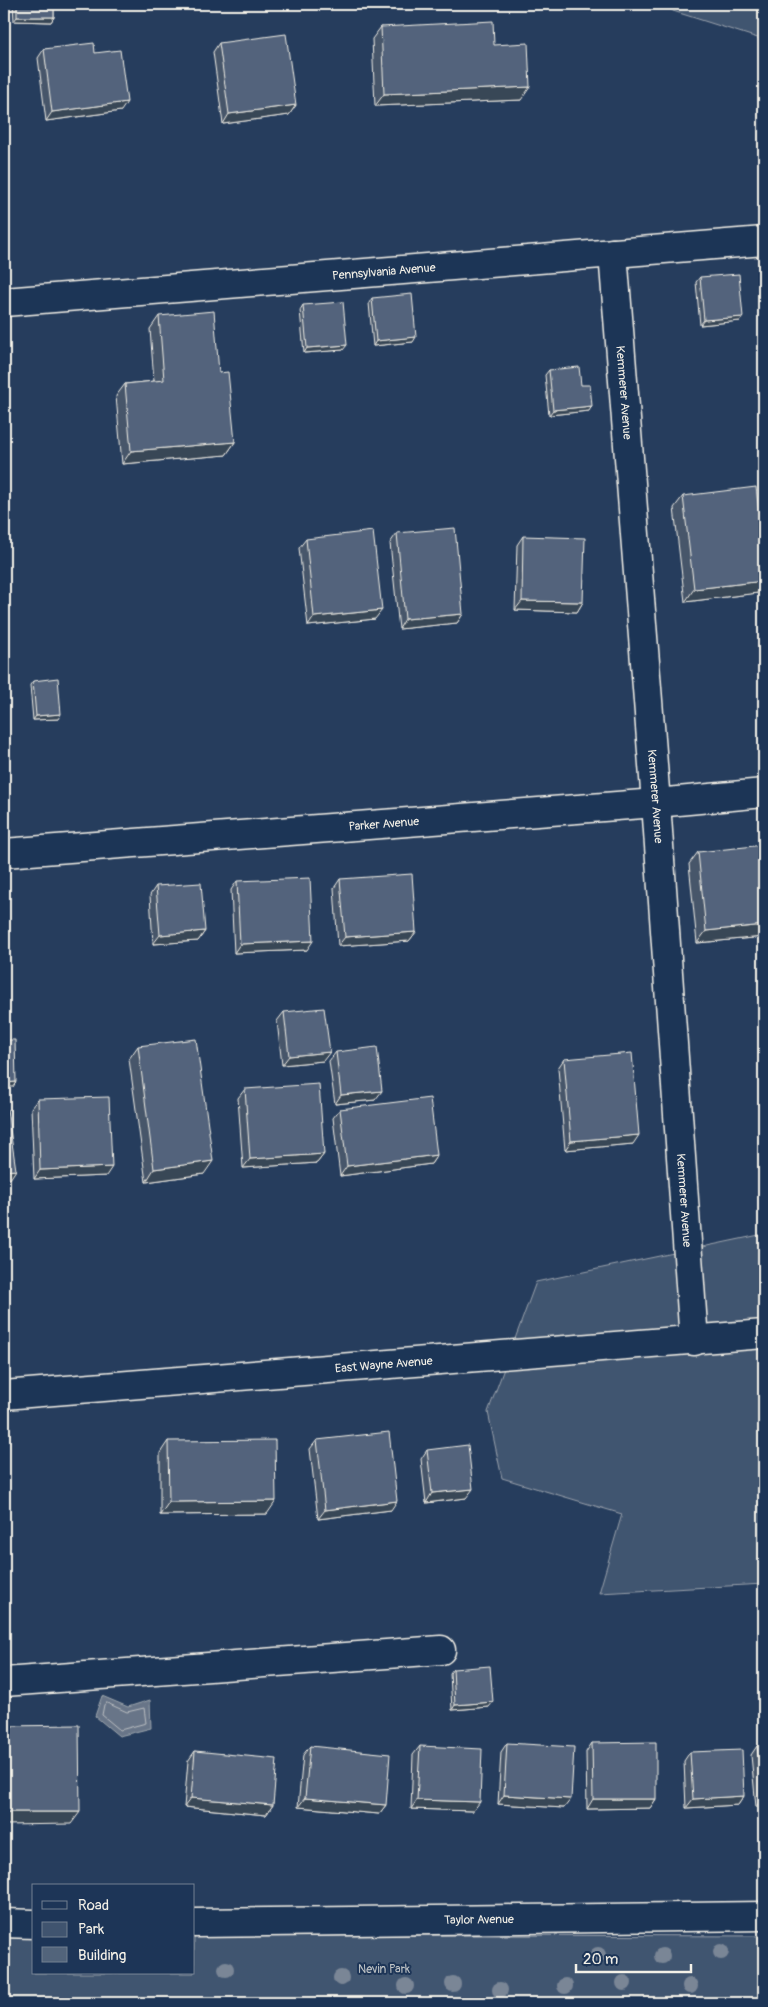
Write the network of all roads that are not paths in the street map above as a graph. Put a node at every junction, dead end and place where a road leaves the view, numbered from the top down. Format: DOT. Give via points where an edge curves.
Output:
graph roads {
  1 [pos="764,240"];
  2 [pos="613,252"];
  3 [pos="4,302"];
  4 [pos="764,793"];
  5 [pos="656,803"];
  6 [pos="4,853"];
  7 [pos="764,1334"];
  8 [pos="694,1341"];
  9 [pos="4,1395"];
  10 [pos="441,1650"];
  11 [pos="4,1682"];
  12 [pos="764,1916"];
  13 [pos="4,1923"];
  14 [pos="195,1923"];
  15 [pos="32,1924"];
  1 -- 2 [label="street, Pennsylvania Avenue"];
  2 -- 3 [label="street, Pennsylvania Avenue"];
  2 -- 5 [label="street, Kemmerer Avenue"];
  4 -- 5 [label="street, Parker Avenue"];
  5 -- 6 [label="street, Parker Avenue"];
  5 -- 8 [label="street, Kemmerer Avenue"];
  7 -- 8 [label="street, East Wayne Avenue"];
  8 -- 9 [label="street, East Wayne Avenue"];
  10 -- 11 [label="street"];
  12 -- 14 [label="street, Taylor Avenue"];
  13 -- 15 [label="street"];
}
